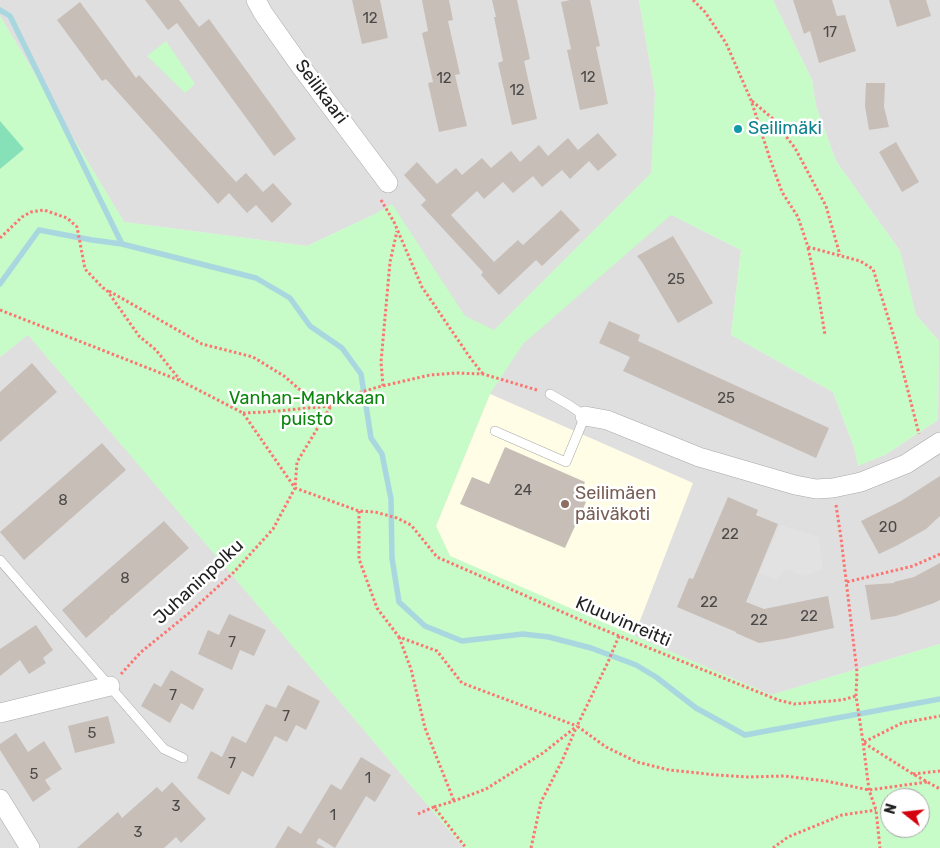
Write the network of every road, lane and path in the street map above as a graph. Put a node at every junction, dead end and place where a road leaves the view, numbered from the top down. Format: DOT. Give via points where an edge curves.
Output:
graph roads {
  1 [pos="256,0"];
  2 [pos="693,0"];
  3 [pos="751,100"];
  4 [pos="384,190"];
  5 [pos="397,230"];
  6 [pos="0,238"];
  7 [pos="808,247"];
  8 [pos="841,256"];
  9 [pos="106,289"];
  10 [pos="0,310"];
  11 [pos="826,335"];
  12 [pos="483,374"];
  13 [pos="181,381"];
  14 [pos="383,386"];
  15 [pos="550,394"];
  16 [pos="331,406"];
  17 [pos="243,413"];
  18 [pos="585,416"];
  19 [pos="495,431"];
  20 [pos="921,440"];
  21 [pos="940,442"];
  22 [pos="295,488"];
  23 [pos="833,488"];
  24 [pos="360,511"];
  25 [pos="940,554"];
  26 [pos="0,560"];
  27 [pos="846,582"];
  28 [pos="619,636"];
  29 [pos="399,637"];
  30 [pos="110,686"];
  31 [pos="856,696"];
  32 [pos="0,713"];
  33 [pos="940,716"];
  34 [pos="577,726"];
  35 [pos="863,742"];
  36 [pos="183,758"];
  37 [pos="940,771"];
  38 [pos="913,774"];
  39 [pos="927,782"];
  40 [pos="940,789"];
  41 [pos="869,790"];
  42 [pos="0,799"];
  43 [pos="454,802"];
  44 [pos="434,807"];
  45 [pos="876,810"];
  46 [pos="418,814"];
  47 [pos="30,848"];
  48 [pos="466,848"];
  49 [pos="531,848"];
  50 [pos="773,848"];
  51 [pos="880,848"];
  1 -- 4 [label="street, Seilikaari"];
  2 -- 3 [label="path" via="726,43"];
  3 -- 7 [label="path" via="782,192 798,217"];
  3 -- 8 [label="path" via="772,118 795,148 826,206"];
  4 -- 5 [label="path"];
  5 -- 12 [label="path" via="422,287"];
  5 -- 14 [label="path" via="390,262 381,362"];
  6 -- 9 [label="path" via="31,212 44,210 67,218 76,227 85,269"];
  7 -- 8 [label="path"];
  7 -- 11 [label="path"];
  8 -- 20 [label="path" via="860,261 873,269"];
  9 -- 13 [label="path" via="139,336 156,350"];
  9 -- 16 [label="path" via="202,344 253,358 284,376 306,395"];
  10 -- 13 [label="path"];
  12 -- 14 [label="path" via="430,375"];
  12 -- 15 [label="path"];
  13 -- 17 [label="path"];
  14 -- 16 [label="path" via="345,397"];
  15 -- 18 [label="lane"];
  16 -- 17 [label="path"];
  16 -- 22 [label="path" via="297,462"];
  17 -- 22 [label="path"];
  18 -- 19 [label="lane" via="566,462"];
  18 -- 23 [label="street" via="606,420 699,458 794,485"];
  21 -- 23 [label="street" via="906,464 861,482"];
  22 -- 24 [label="path"];
  22 -- 30 [label="path, Juhaninpolku" via="273,529 234,572 141,652"];
  23 -- 27 [label="path"];
  24 -- 28 [label="path, Kluuvinreitti" via="397,518 411,525 437,557"];
  24 -- 29 [label="path" via="359,560 377,608"];
  25 -- 27 [label="path" via="913,566"];
  26 -- 30 [label="lane"];
  27 -- 31 [label="path" via="857,672"];
  28 -- 31 [label="path, Kluuvinreitti" via="778,700 794,704"];
  28 -- 34 [label="path"];
  29 -- 34 [label="path" via="437,651 462,683"];
  29 -- 43 [label="path" via="411,669 425,728"];
  30 -- 32 [label="street"];
  30 -- 36 [label="lane" via="164,749"];
  31 -- 35 [label="path"];
  33 -- 35 [label="path" via="902,723"];
  34 -- 41 [label="path" via="606,747 637,762 669,770 748,778 784,776"];
  34 -- 43 [label="path" via="543,753 486,789"];
  34 -- 49 [label="path" via="540,802"];
  35 -- 38 [label="path"];
  35 -- 41 [label="path"];
  37 -- 38 [label="path"];
  38 -- 39 [label="path"];
  39 -- 40 [label="path"];
  39 -- 41 [label="path"];
  41 -- 45 [label="path"];
  42 -- 47 [label="street"];
  43 -- 44 [label="path"];
  44 -- 46 [label="path"];
  44 -- 48 [label="path"];
  45 -- 50 [label="path" via="842,815 788,837"];
  45 -- 51 [label="path"];
}
